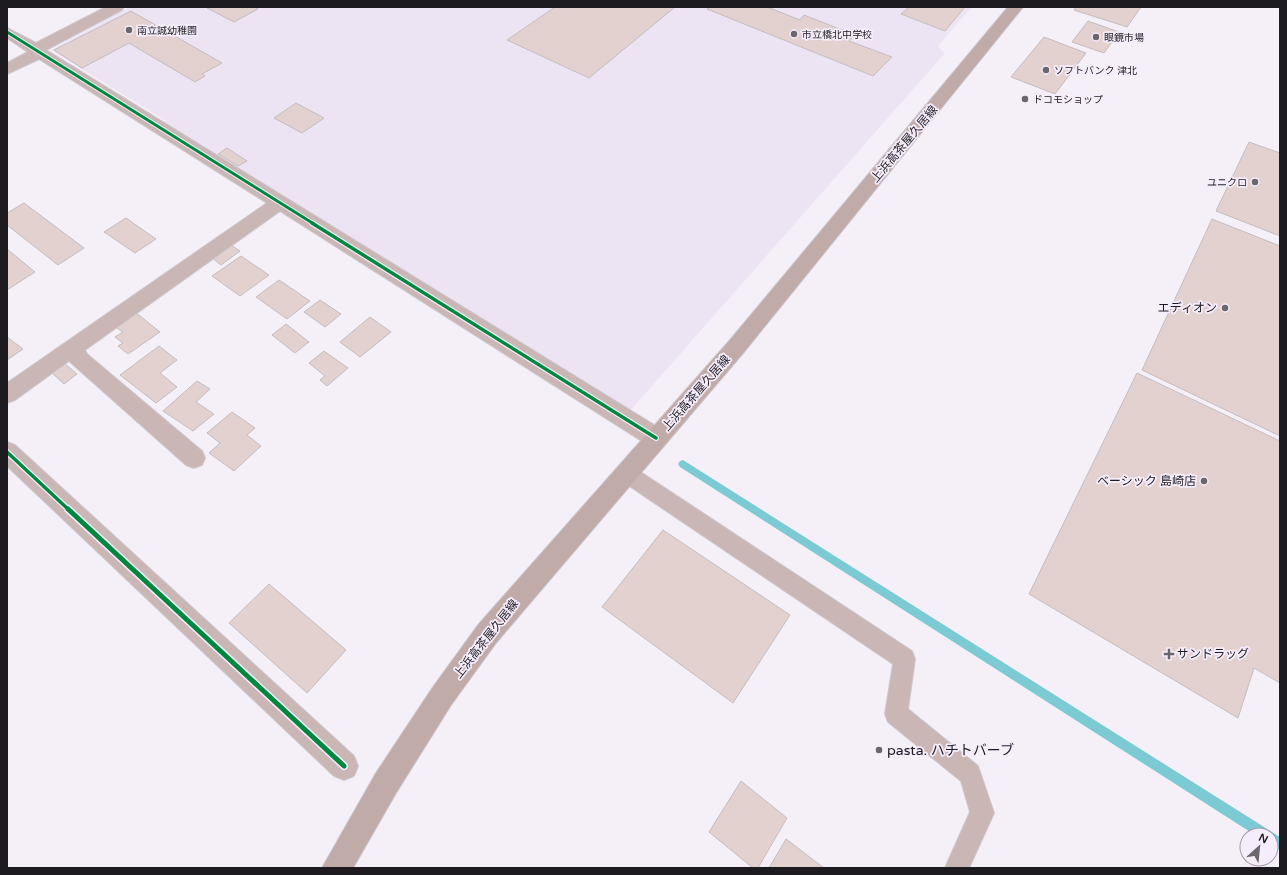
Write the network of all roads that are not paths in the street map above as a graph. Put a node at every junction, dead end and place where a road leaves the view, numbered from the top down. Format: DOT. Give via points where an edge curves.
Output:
graph roads {
  1 [pos="118,7"];
  2 [pos="1016,7"];
  3 [pos="7,32"];
  4 [pos="38,51"];
  5 [pos="7,69"];
  6 [pos="278,203"];
  7 [pos="74,347"];
  8 [pos="7,394"];
  9 [pos="656,438"];
  10 [pos="7,452"];
  11 [pos="194,458"];
  12 [pos="626,473"];
  13 [pos="344,766"];
  14 [pos="337,868"];
  15 [pos="957,868"];
  1 -- 4 [label="street"];
  2 -- 9 [label="main road, 上浜高茶屋久居線" via="737,346"];
  3 -- 4 [label="street"];
  4 -- 5 [label="street"];
  4 -- 6 [label="street"];
  6 -- 7 [label="street"];
  6 -- 9 [label="street"];
  7 -- 8 [label="street"];
  7 -- 11 [label="street" via="78,359"];
  9 -- 12 [label="main road, 上浜高茶屋久居線"];
  10 -- 13 [label="street"];
  12 -- 14 [label="main road, 上浜高茶屋久居線" via="487,634 418,733"];
  12 -- 15 [label="lane" via="904,659 896,714 970,774 982,813"];
}
